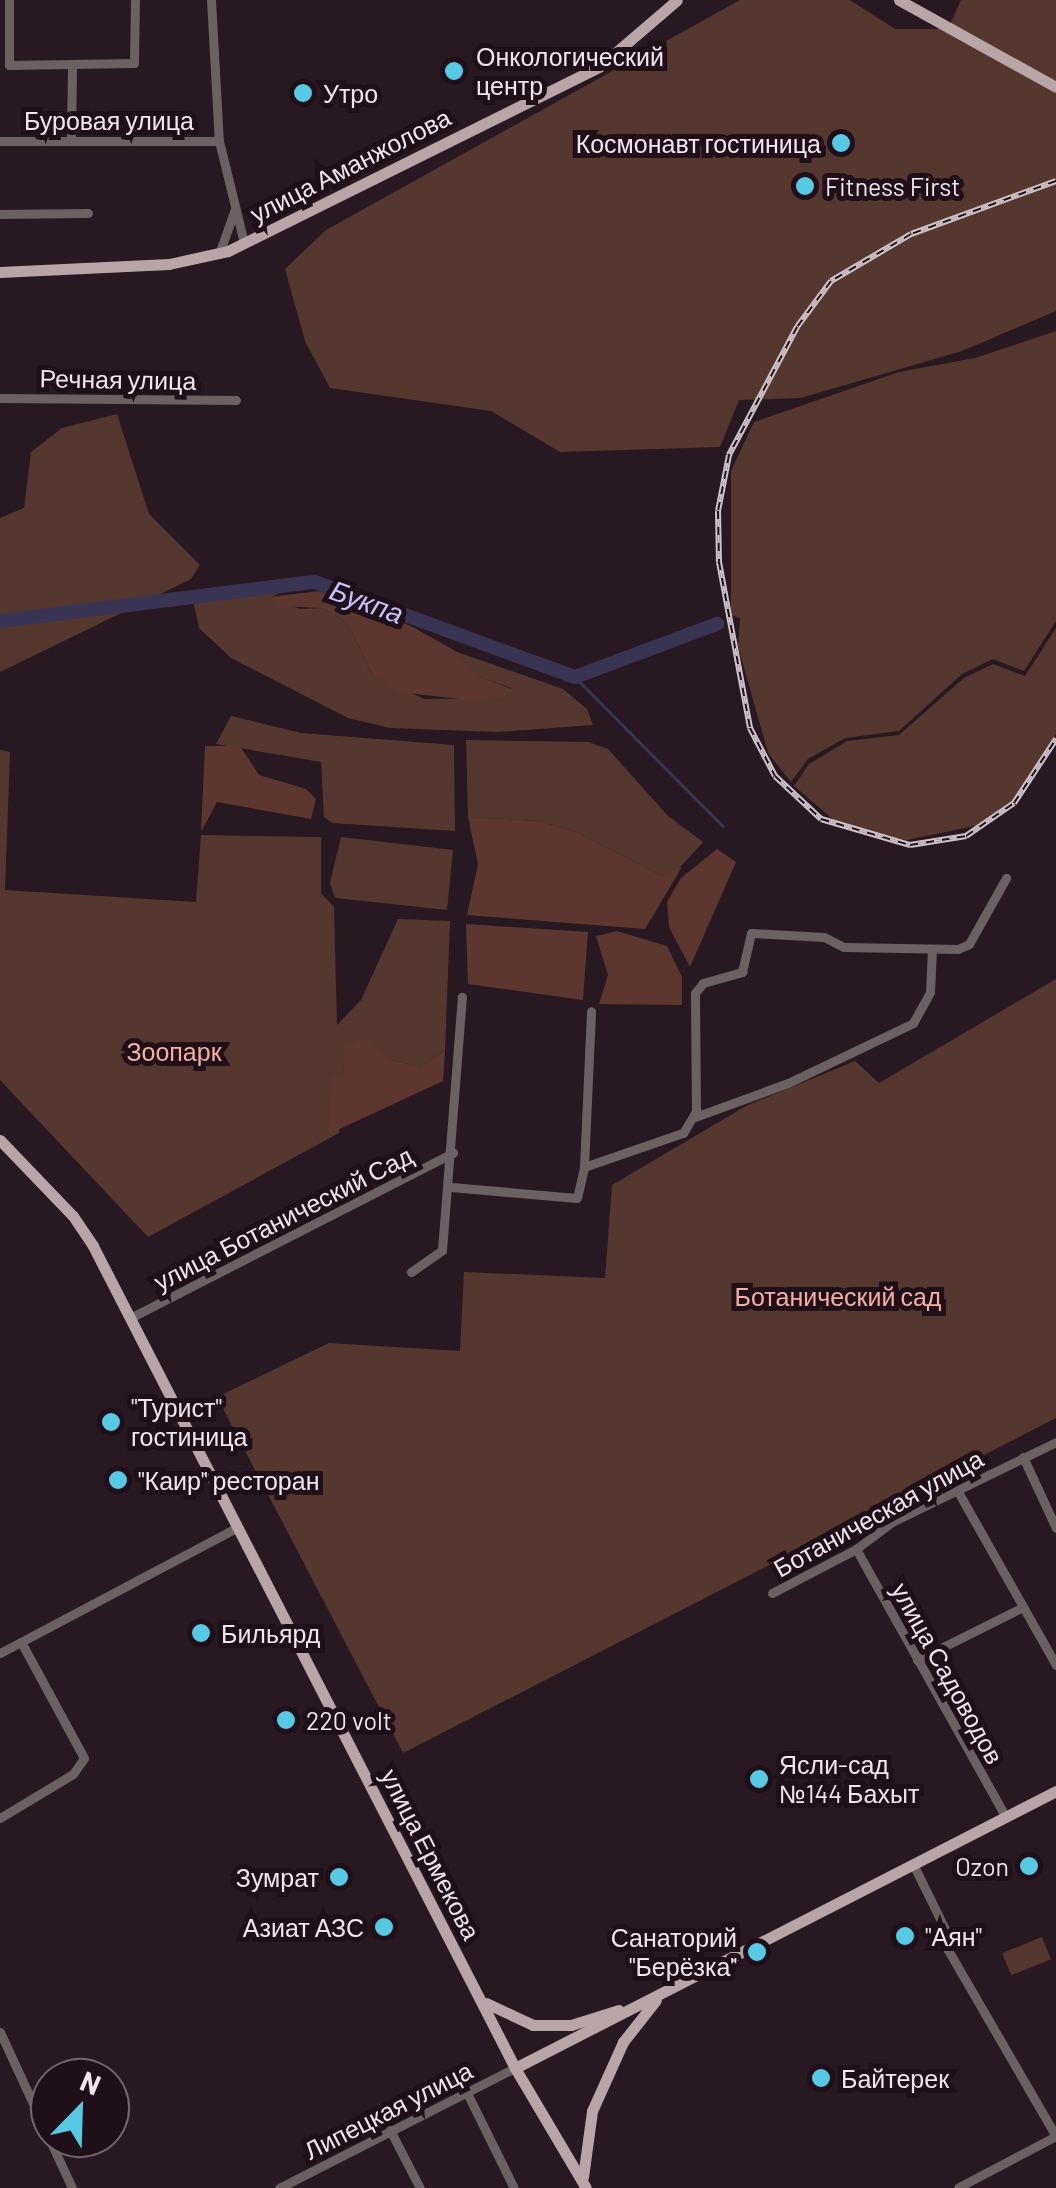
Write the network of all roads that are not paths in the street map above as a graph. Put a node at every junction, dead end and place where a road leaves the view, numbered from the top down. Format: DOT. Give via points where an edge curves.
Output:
graph roads {
  1 [pos="9,0"];
  2 [pos="135,0"];
  3 [pos="211,0"];
  4 [pos="677,0"];
  5 [pos="899,0"];
  6 [pos="72,64"];
  7 [pos="1056,87"];
  8 [pos="71,138"];
  9 [pos="0,141"];
  10 [pos="219,142"];
  11 [pos="236,206"];
  12 [pos="88,213"];
  13 [pos="0,214"];
  14 [pos="244,242"];
  15 [pos="220,254"];
  16 [pos="0,272"];
  17 [pos="0,398"];
  18 [pos="236,400"];
  19 [pos="1006,878"];
  20 [pos="932,949"];
  21 [pos="462,997"];
  22 [pos="591,1011"];
  23 [pos="695,1116"];
  24 [pos="0,1140"];
  25 [pos="454,1154"];
  26 [pos="584,1166"];
  27 [pos="451,1187"];
  28 [pos="411,1272"];
  29 [pos="130,1318"];
  30 [pos="1056,1442"];
  31 [pos="1023,1457"];
  32 [pos="957,1490"];
  33 [pos="1056,1528"];
  34 [pos="234,1529"];
  35 [pos="856,1549"];
  36 [pos="772,1593"];
  37 [pos="1020,1608"];
  38 [pos="21,1642"];
  39 [pos="0,1653"];
  40 [pos="917,1660"];
  41 [pos="1056,1665"];
  42 [pos="1056,1791"];
  43 [pos="1006,1817"];
  44 [pos="0,1818"];
  45 [pos="913,1864"];
  46 [pos="663,1992"];
  47 [pos="479,1997"];
  48 [pos="0,2032"];
  49 [pos="515,2068"];
  50 [pos="466,2091"];
  51 [pos="390,2130"];
  52 [pos="586,2187"];
  53 [pos="959,2187"];
  54 [pos="72,2188"];
  55 [pos="279,2188"];
  56 [pos="420,2188"];
  57 [pos="514,2188"];
  1 -- 6 [label="street" via="9,64"];
  2 -- 6 [label="street" via="134,63"];
  3 -- 10 [label="street"];
  4 -- 14 [label="main road, улица Аманжолова" via="600,66"];
  5 -- 7 [label="main road"];
  6 -- 8 [label="street"];
  8 -- 9 [label="street, Буровая улица"];
  8 -- 10 [label="street, Буровая улица"];
  10 -- 11 [label="street"];
  11 -- 14 [label="street"];
  11 -- 15 [label="street"];
  12 -- 13 [label="street"];
  14 -- 15 [label="main road, улица Аманжолова"];
  15 -- 16 [label="main road, улица Аманжолова" via="124,268"];
  17 -- 18 [label="street, Речная улица"];
  19 -- 20 [label="street" via="968,944"];
  20 -- 23 [label="street" via="930,992 913,1023 788,1083"];
  20 -- 23 [label="street" via="844,947 824,937 751,933 742,972 703,983 695,993"];
  21 -- 25 [label="street"];
  22 -- 26 [label="street"];
  23 -- 26 [label="street" via="683,1132 655,1147"];
  24 -- 29 [label="main road, улица Ермекова" via="73,1216"];
  25 -- 27 [label="street"];
  25 -- 29 [label="street, улица Ботанический Сад"];
  26 -- 27 [label="street" via="577,1198"];
  27 -- 28 [label="street" via="442,1250"];
  29 -- 34 [label="main road, улица Ермекова"];
  30 -- 31 [label="street, Ботаническая улица"];
  31 -- 32 [label="street, Ботаническая улица"];
  31 -- 33 [label="street"];
  32 -- 35 [label="street, Ботаническая улица" via="892,1522"];
  32 -- 37 [label="street"];
  34 -- 38 [label="street"];
  34 -- 47 [label="main road, улица Ермекова"];
  35 -- 36 [label="street, Ботаническая улица"];
  35 -- 40 [label="street, улица Садоводов"];
  37 -- 40 [label="street"];
  37 -- 41 [label="street"];
  38 -- 39 [label="street"];
  38 -- 44 [label="street" via="84,1758 73,1774"];
  40 -- 43 [label="street, улица Садоводов"];
  42 -- 43 [label="main road"];
  43 -- 45 [label="main road"];
  45 -- 46 [label="main road"];
  45 -- 53 [label="street" via="948,1936 948,1950 1056,2136"];
  46 -- 47 [label="main road" via="571,2024 526,2025"];
  46 -- 49 [label="main road"];
  46 -- 52 [label="main road" via="624,2042 592,2111 581,2161"];
  47 -- 49 [label="main road, улица Ермекова"];
  48 -- 54 [label="street"];
  49 -- 50 [label="street, Липецкая улица"];
  49 -- 52 [label="main road, улица Ермекова"];
  50 -- 51 [label="street, Липецкая улица"];
  50 -- 57 [label="street"];
  51 -- 55 [label="street, Липецкая улица"];
  51 -- 56 [label="street"];
}
